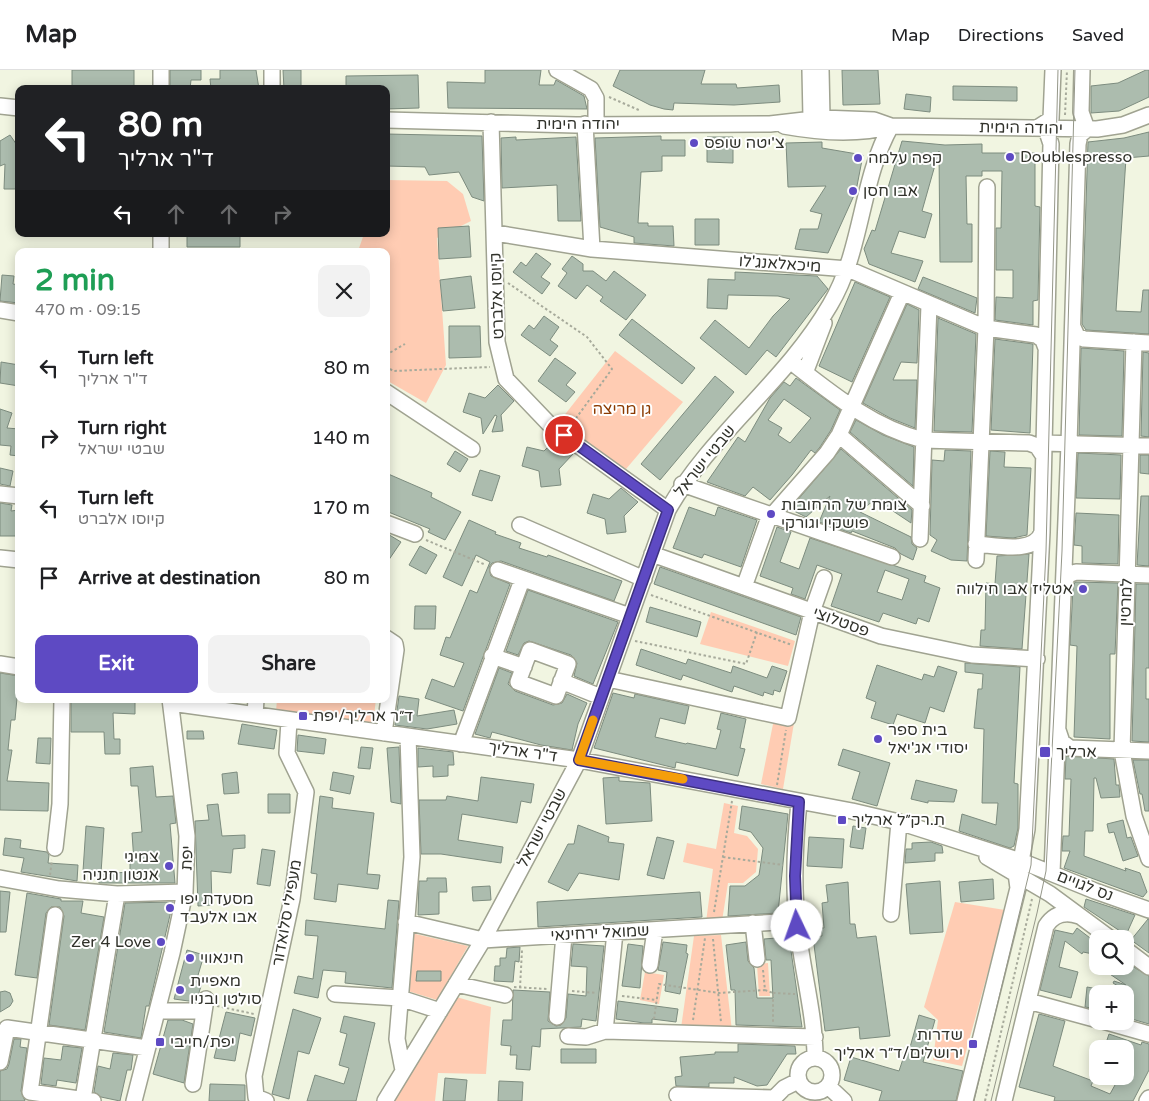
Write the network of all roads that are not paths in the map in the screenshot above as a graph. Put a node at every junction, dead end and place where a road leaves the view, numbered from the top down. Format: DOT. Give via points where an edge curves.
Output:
graph roads {
  1 [pos="161,70"];
  2 [pos="272,70"];
  3 [pos="557,70"];
  4 [pos="810,70"];
  5 [pos="821,70"];
  6 [pos="1068,71"];
  7 [pos="161,85"];
  8 [pos="272,85"];
  9 [pos="0,106"];
  10 [pos="15,108"];
  11 [pos="1149,115"];
  12 [pos="390,120"];
  13 [pos="492,122"];
  14 [pos="817,122"];
  15 [pos="591,124"];
  16 [pos="891,126"];
  17 [pos="1041,128"];
  18 [pos="1086,129"];
  19 [pos="857,130"];
  20 [pos="879,152"];
  21 [pos="987,187"];
  22 [pos="495,233"];
  23 [pos="592,249"];
  24 [pos="848,269"];
  25 [pos="902,293"];
  26 [pos="930,305"];
  27 [pos="830,306"];
  28 [pos="0,310"];
  29 [pos="15,312"];
  30 [pos="1073,327"];
  31 [pos="986,328"];
  32 [pos="1134,342"];
  33 [pos="1149,343"];
  34 [pos="1046,348"];
  35 [pos="1072,349"];
  36 [pos="790,361"];
  37 [pos="805,373"];
  38 [pos="390,395"];
  39 [pos="851,408"];
  40 [pos="839,436"];
  41 [pos="923,440"];
  42 [pos="979,442"];
  43 [pos="1069,444"];
  44 [pos="1130,446"];
  45 [pos="1149,446"];
  46 [pos="472,449"];
  47 [pos="1044,449"];
  48 [pos="682,484"];
  49 [pos="0,494"];
  50 [pos="15,496"];
  51 [pos="922,506"];
  52 [pos="668,510"];
  53 [pos="773,514"];
  54 [pos="390,525"];
  55 [pos="520,525"];
  56 [pos="1042,532"];
  57 [pos="415,534"];
  58 [pos="920,540"];
  59 [pos="976,544"];
  60 [pos="652,554"];
  61 [pos="892,557"];
  62 [pos="0,558"];
  63 [pos="15,560"];
  64 [pos="976,560"];
  65 [pos="498,570"];
  66 [pos="1040,572"];
  67 [pos="1127,574"];
  68 [pos="1149,575"];
  69 [pos="824,578"];
  70 [pos="1064,578"];
  71 [pos="522,580"];
  72 [pos="642,585"];
  73 [pos="744,587"];
  74 [pos="812,612"];
  75 [pos="630,616"];
  76 [pos="390,641"];
  77 [pos="492,656"];
  78 [pos="0,664"];
  79 [pos="1037,664"];
  80 [pos="15,666"];
  81 [pos="524,667"];
  82 [pos="1060,671"];
  83 [pos="608,679"];
  84 [pos="562,681"];
  85 [pos="390,692"];
  86 [pos="601,697"];
  87 [pos="62,703"];
  88 [pos="171,703"];
  89 [pos="183,703"];
  90 [pos="256,703"];
  91 [pos="388,703"];
  92 [pos="254,715"];
  93 [pos="289,720"];
  94 [pos="1058,732"];
  95 [pos="384,733"];
  96 [pos="1033,735"];
  97 [pos="408,736"];
  98 [pos="461,744"];
  99 [pos="1122,751"];
  100 [pos="1149,751"];
  101 [pos="555,757"];
  102 [pos="579,760"];
  103 [pos="567,780"];
  104 [pos="799,802"];
  105 [pos="899,822"];
  106 [pos="55,848"];
  107 [pos="1149,859"];
  108 [pos="1019,867"];
  109 [pos="1052,874"];
  110 [pos="0,878"];
  111 [pos="185,892"];
  112 [pos="117,894"];
  113 [pos="1149,910"];
  114 [pos="891,914"];
  115 [pos="55,915"];
  116 [pos="1079,916"];
  117 [pos="796,921"];
  118 [pos="406,922"];
  119 [pos="753,923"];
  120 [pos="655,930"];
  121 [pos="1098,930"];
  122 [pos="615,932"];
  123 [pos="564,935"];
  124 [pos="483,940"];
  125 [pos="1134,955"];
  126 [pos="760,960"];
  127 [pos="650,965"];
  128 [pos="1149,966"];
  129 [pos="456,984"];
  130 [pos="335,994"];
  131 [pos="505,995"];
  132 [pos="400,998"];
  133 [pos="1028,1001"];
  134 [pos="157,1011"];
  135 [pos="440,1011"];
  136 [pos="557,1017"];
  137 [pos="1089,1018"];
  138 [pos="605,1030"];
  139 [pos="1134,1030"];
  140 [pos="38,1032"];
  141 [pos="1149,1034"];
  142 [pos="568,1036"];
  143 [pos="815,1037"];
  144 [pos="93,1039"];
  145 [pos="148,1048"];
  146 [pos="815,1058"];
  147 [pos="0,1062"];
  148 [pos="403,1070"];
  149 [pos="798,1081"];
  150 [pos="193,1084"];
  151 [pos="828,1086"];
  152 [pos="678,1095"];
  153 [pos="1149,1098"];
  154 [pos="1005,1099"];
  155 [pos="88,1100"];
  156 [pos="772,1100"];
  157 [pos="134,1101"];
  158 [pos="266,1101"];
  159 [pos="385,1101"];
  160 [pos="844,1101"];
  161 [pos="965,1101"];
  162 [pos="1020,1101"];
  163 [pos="1147,1101"];
  1 -- 7 [label="street"];
  2 -- 8 [label="street"];
  3 -- 15 [label="street" via="591,89 596,98"];
  4 -- 14 [label="street"];
  5 -- 14 [label="street"];
  6 -- 17 [label="street" via="1051,119"];
  6 -- 18 [label="street"];
  9 -- 10 [label="street"];
  11 -- 18 [label="street, יהודה הימית" via="1123,125"];
  12 -- 13 [label="street, יהודה הימית"];
  13 -- 15 [label="street, יהודה הימית"];
  13 -- 22 [label="street, קיוסו אלברט"];
  14 -- 15 [label="street, יהודה הימית"];
  14 -- 16 [label="street, יהודה הימית" via="874,120"];
  14 -- 19 [label="street, יהודה הימית"];
  15 -- 23 [label="street"];
  16 -- 17 [label="street, יהודה הימית"];
  16 -- 19 [label="street, יהודה הימית"];
  16 -- 20 [label="street, שבטי ישראל"];
  17 -- 18 [label="street, יהודה הימית"];
  17 -- 34 [label="street" via="1051,144"];
  18 -- 30 [label="street" via="1078,144"];
  19 -- 20 [label="street" via="869,136"];
  20 -- 24 [label="street, שבטי ישראל"];
  21 -- 31 [label="street"];
  22 -- 23 [label="street, מיכאלאנג'לו"];
  22 -- 52 [label="street, קיוסו אלברט" via="497,342 506,379 551,426"];
  23 -- 24 [label="street, מיכאלאנג'לו"];
  24 -- 25 [label="street, מיכאלאנג'לו"];
  24 -- 27 [label="street, שבטי ישראל"];
  25 -- 26 [label="street, מיכאלאנג'לו"];
  25 -- 39 [label="street"];
  26 -- 31 [label="street, מיכאלאנג'לו"];
  26 -- 41 [label="street"];
  27 -- 36 [label="street, שבטי ישראל"];
  27 -- 37 [label="street"];
  28 -- 29 [label="street"];
  30 -- 32 [label="street" via="1081,338"];
  30 -- 35 [label="street"];
  31 -- 34 [label="street, מיכאלאנג'לו" via="1036,335"];
  31 -- 42 [label="street"];
  32 -- 33 [label="street"];
  32 -- 44 [label="street, למרטין"];
  34 -- 35 [label="street"];
  34 -- 47 [label="street"];
  35 -- 43 [label="street"];
  36 -- 37 [label="street"];
  36 -- 48 [label="street, שבטי ישראל"];
  37 -- 39 [label="street"];
  38 -- 46 [label="street"];
  39 -- 40 [label="street"];
  39 -- 41 [label="street" via="907,436"];
  40 -- 51 [label="street"];
  40 -- 53 [label="street"];
  41 -- 42 [label="street"];
  41 -- 51 [label="street"];
  42 -- 47 [label="street" via="1033,444"];
  42 -- 59 [label="street"];
  43 -- 44 [label="street"];
  43 -- 47 [label="street"];
  43 -- 70 [label="street"];
  44 -- 45 [label="street"];
  44 -- 67 [label="street, למרטין"];
  47 -- 56 [label="street"];
  48 -- 52 [label="street, שבטי ישראל"];
  48 -- 53 [label="street"];
  49 -- 50 [label="street"];
  51 -- 58 [label="street"];
  52 -- 60 [label="street, שבטי ישראל"];
  53 -- 61 [label="street"];
  53 -- 73 [label="street"];
  54 -- 57 [label="street"];
  55 -- 72 [label="street"];
  56 -- 59 [label="street" via="1030,546"];
  56 -- 66 [label="street"];
  59 -- 64 [label="street"];
  60 -- 72 [label="street, שבטי ישראל"];
  60 -- 73 [label="street, פסטלוצי"];
  62 -- 63 [label="street"];
  65 -- 71 [label="street"];
  66 -- 70 [label="street"];
  66 -- 79 [label="street"];
  67 -- 68 [label="street"];
  67 -- 70 [label="street" via="1076,572"];
  67 -- 99 [label="street, למרטין"];
  69 -- 74 [label="street"];
  70 -- 82 [label="street"];
  71 -- 75 [label="street"];
  71 -- 77 [label="street"];
  72 -- 75 [label="street, שבטי ישראל"];
  73 -- 74 [label="street, פסטלוצי"];
  74 -- 79 [label="street, פסטלוצי" via="881,636 972,655"];
  74 -- 83 [label="street" via="788,718"];
  75 -- 83 [label="street, שבטי ישראל"];
  76 -- 85 [label="street" via="396,650"];
  77 -- 81 [label="street"];
  77 -- 98 [label="street"];
  78 -- 80 [label="street"];
  79 -- 82 [label="street, פסטלוצי"];
  79 -- 96 [label="street"];
  81 -- 84 [label="street" via="518,682 556,696"];
  81 -- 84 [label="street" via="530,650 568,664"];
  82 -- 94 [label="street"];
  83 -- 86 [label="street, שבטי ישראל"];
  84 -- 86 [label="street"];
  86 -- 102 [label="street, שבטי ישראל"];
  87 -- 106 [label="street" via="60,804"];
  88 -- 111 [label="street, יפת" via="187,836"];
  89 -- 92 [label="street, ד\"ר ארליך"];
  90 -- 92 [label="street"];
  91 -- 95 [label="street"];
  92 -- 93 [label="street, ד\"ר ארליך"];
  93 -- 95 [label="street, ד\"ר ארליך"];
  93 -- 158 [label="street, מעפילי סלואדור" via="287,753 306,792 292,899 254,1076 256,1097"];
  94 -- 96 [label="street"];
  94 -- 99 [label="street" via="1062,742 1070,748"];
  94 -- 109 [label="street"];
  95 -- 97 [label="street, ד\"ר ארליך"];
  96 -- 108 [label="street" via="1027,829"];
  97 -- 98 [label="street, ד\"ר ארליך"];
  97 -- 118 [label="street" via="412,856"];
  98 -- 101 [label="street, ד\"ר ארליך"];
  99 -- 100 [label="street"];
  99 -- 107 [label="street, למרטין" via="1134,816"];
  101 -- 102 [label="street, ד\"ר ארליך"];
  101 -- 103 [label="street" via="564,768"];
  102 -- 103 [label="street, שבטי ישראל"];
  102 -- 104 [label="street, ד\"ר ארליך"];
  103 -- 124 [label="street, שבטי ישראל"];
  104 -- 105 [label="street, ד\"ר ארליך"];
  104 -- 117 [label="street"];
  105 -- 108 [label="street, ד\"ר ארליך"];
  105 -- 114 [label="street"];
  108 -- 109 [label="street, נס לגויים"];
  108 -- 116 [label="street" via="1036,885"];
  108 -- 161 [label="street" via="1016,895"];
  109 -- 113 [label="street, נס לגויים"];
  110 -- 112 [label="street"];
  111 -- 112 [label="street"];
  111 -- 134 [label="street, יפת"];
  112 -- 144 [label="street"];
  115 -- 140 [label="street"];
  116 -- 121 [label="street"];
  116 -- 133 [label="street" via="1059,915 1046,926"];
  117 -- 119 [label="street, שמואל ירחינאי"];
  117 -- 143 [label="street"];
  118 -- 124 [label="street, שמואל ירחינאי"];
  118 -- 132 [label="street"];
  119 -- 120 [label="street, שמואל ירחינאי"];
  119 -- 126 [label="street"];
  120 -- 122 [label="street, שמואל ירחינאי"];
  120 -- 127 [label="street"];
  122 -- 123 [label="street, שמואל ירחינאי"];
  122 -- 138 [label="street"];
  123 -- 124 [label="street, שמואל ירחינאי"];
  123 -- 136 [label="street"];
  124 -- 129 [label="street, שבטי ישראל"];
  125 -- 128 [label="street"];
  129 -- 131 [label="street"];
  129 -- 135 [label="street, שבטי ישראל"];
  130 -- 132 [label="street"];
  132 -- 135 [label="street"];
  132 -- 148 [label="street" via="397,1039"];
  133 -- 137 [label="street"];
  133 -- 154 [label="street"];
  134 -- 145 [label="street, יפת"];
  134 -- 150 [label="street" via="205,1005"];
  135 -- 148 [label="street, שבטי ישראל"];
  138 -- 142 [label="street" via="586,1037"];
  138 -- 143 [label="street"];
  139 -- 141 [label="street"];
  140 -- 144 [label="street"];
  140 -- 147 [label="street" via="7,1028"];
  140 -- 155 [label="street" via="30,1092"];
  143 -- 146 [label="street"];
  144 -- 145 [label="street"];
  144 -- 155 [label="street"];
  145 -- 157 [label="street, יפת"];
  146 -- 149 [label="street" via="801,1065"];
  146 -- 151 [label="street" via="825,1062 831,1071"];
  148 -- 159 [label="street, שבטי ישראל"];
  149 -- 151 [label="street" via="809,1092 819,1092"];
  149 -- 156 [label="street" via="784,1088"];
  151 -- 160 [label="street"];
  152 -- 156 [label="street"];
  153 -- 163 [label="street"];
  154 -- 162 [label="street"];
}
